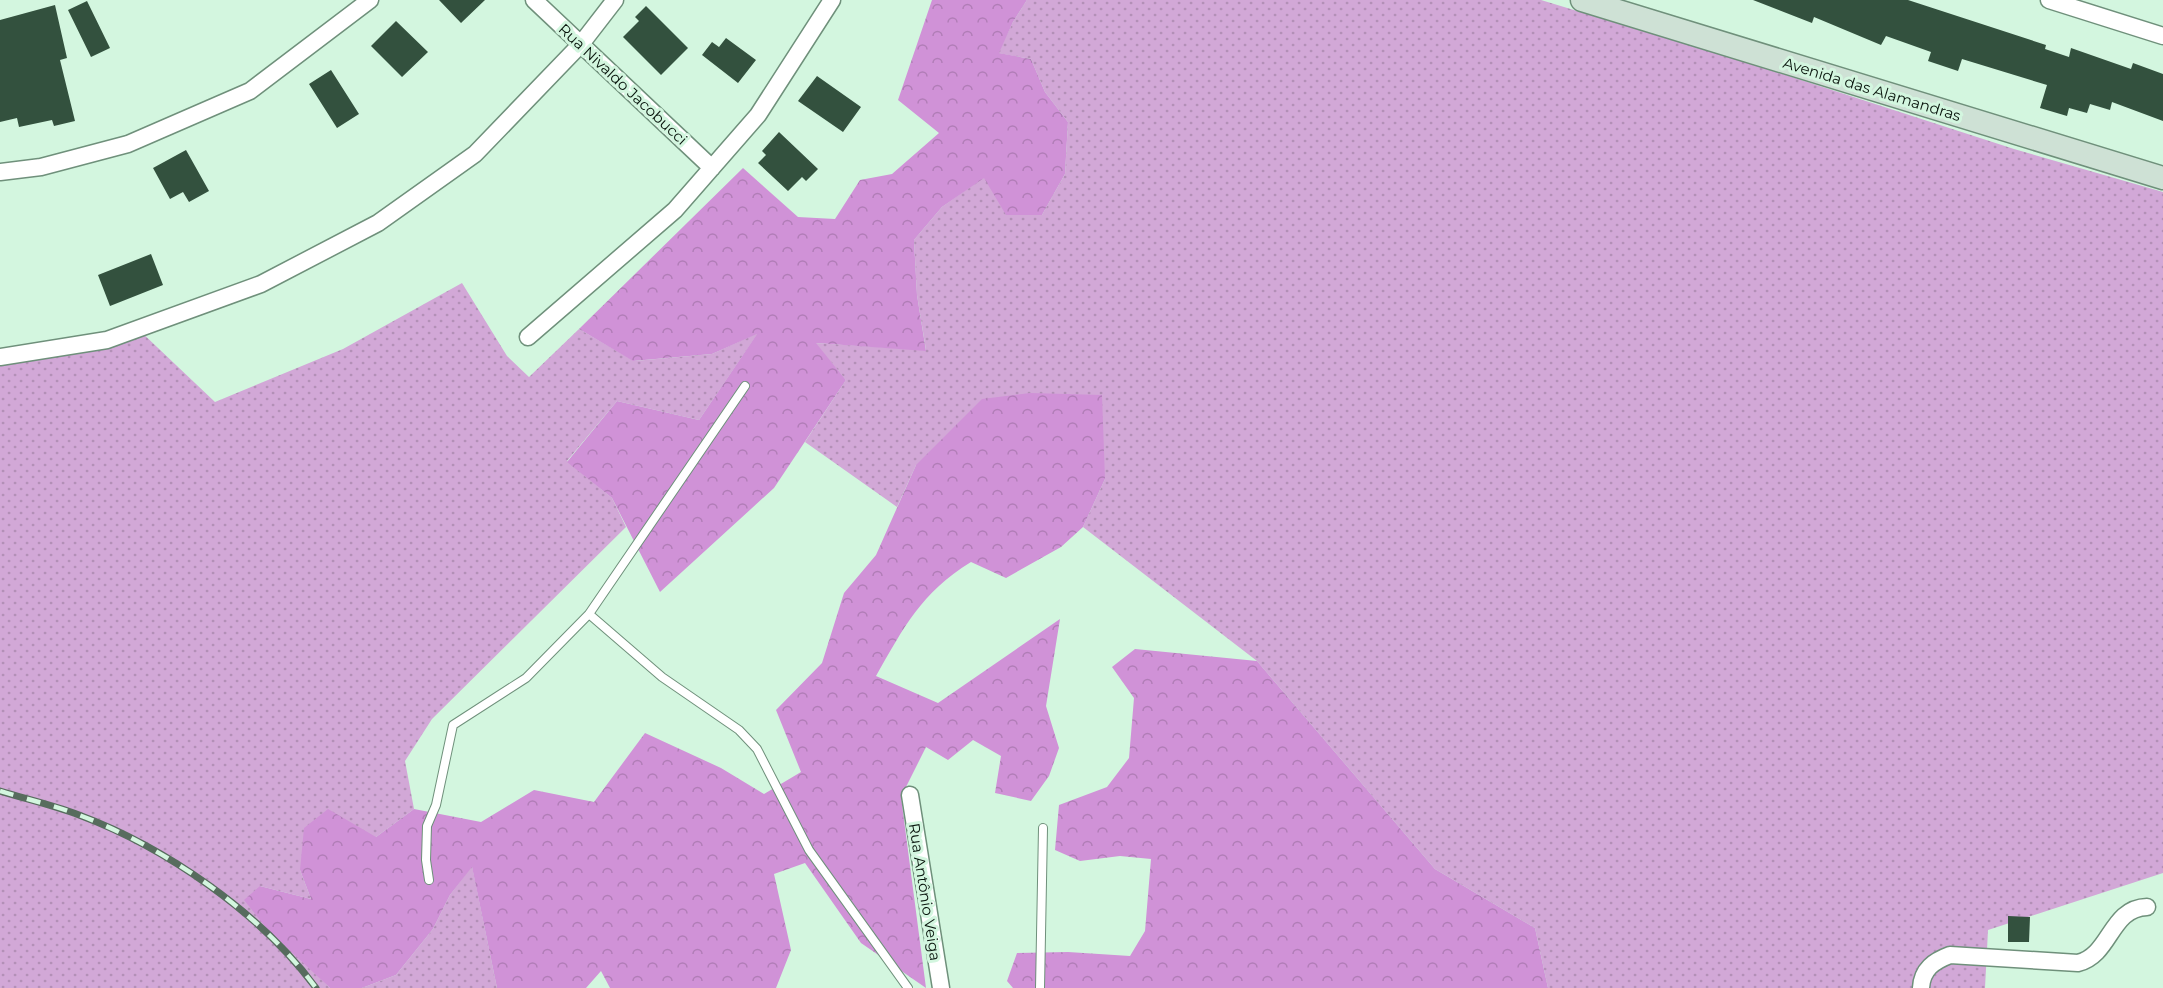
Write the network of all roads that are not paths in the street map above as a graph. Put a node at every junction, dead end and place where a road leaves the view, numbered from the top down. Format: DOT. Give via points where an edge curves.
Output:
graph roads {
  1 [pos="370,0"];
  2 [pos="534,0"];
  3 [pos="615,0"];
  4 [pos="832,0"];
  5 [pos="1582,0"];
  6 [pos="2051,0"];
  7 [pos="2163,36"];
  8 [pos="581,44"];
  9 [pos="712,168"];
  10 [pos="0,172"];
  11 [pos="2163,178"];
  12 [pos="528,337"];
  13 [pos="0,357"];
  14 [pos="745,386"];
  15 [pos="589,614"];
  16 [pos="910,795"];
  17 [pos="1043,828"];
  18 [pos="429,880"];
  19 [pos="2147,907"];
  20 [pos="908,988"];
  21 [pos="941,988"];
  22 [pos="1040,988"];
  23 [pos="1921,988"];
  1 -- 10 [label="street" via="250,91 128,144 41,167"];
  2 -- 8 [label="street, Rua Nivaldo Jacobucci"];
  3 -- 8 [label="street"];
  4 -- 9 [label="street" via="758,115"];
  5 -- 11 [label="street, Avenida das Alamandras"];
  6 -- 7 [label="street"];
  8 -- 9 [label="street, Rua Nivaldo Jacobucci"];
  8 -- 13 [label="street" via="475,154 369,228 261,284 107,340"];
  9 -- 12 [label="street" via="675,210"];
  14 -- 15 [label="lane"];
  15 -- 18 [label="lane" via="526,678 453,725 436,805 427,826"];
  15 -- 20 [label="lane" via="662,676 739,730 757,749 808,850"];
  16 -- 21 [label="street, Rua Antônio Veiga"];
  17 -- 22 [label="lane"];
  19 -- 23 [label="street" via="2126,913 2089,960 2078,963 1950,955 1928,968"];
}
